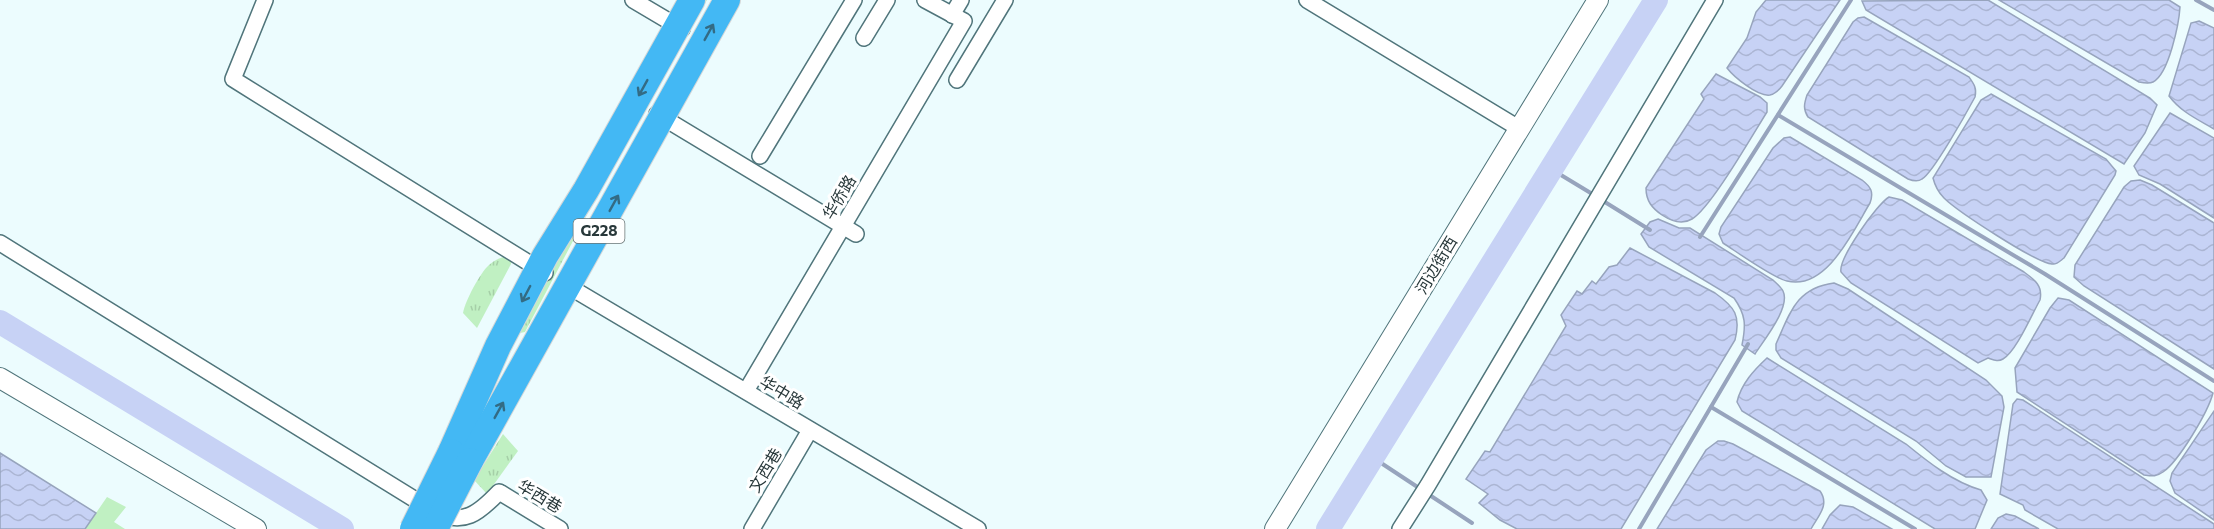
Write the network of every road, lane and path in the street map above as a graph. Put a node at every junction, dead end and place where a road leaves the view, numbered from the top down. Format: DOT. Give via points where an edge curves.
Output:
graph roads {
  1 [pos="265,0"];
  2 [pos="692,0"];
  3 [pos="727,0"];
  4 [pos="854,0"];
  5 [pos="887,0"];
  6 [pos="926,0"];
  7 [pos="961,0"];
  8 [pos="1005,0"];
  9 [pos="1598,0"];
  10 [pos="1715,0"];
  11 [pos="1311,1"];
  12 [pos="637,4"];
  13 [pos="958,18"];
  14 [pos="683,29"];
  15 [pos="864,38"];
  16 [pos="957,80"];
  17 [pos="654,112"];
  18 [pos="1520,129"];
  19 [pos="760,156"];
  20 [pos="856,234"];
  21 [pos="0,243"];
  22 [pos="545,273"];
  23 [pos="568,286"];
  24 [pos="0,378"];
  25 [pos="746,391"];
  26 [pos="810,429"];
  27 [pos="461,457"];
  28 [pos="256,529"];
  29 [pos="413,529"];
  30 [pos="435,529"];
  31 [pos="560,529"];
  32 [pos="752,529"];
  33 [pos="978,529"];
  34 [pos="1275,529"];
  35 [pos="1400,529"];
  1 -- 22 [label="street" via="233,79"];
  2 -- 27 [label="highway, G228, one-way" via="545,256 498,346"];
  23 -- 3 [label="highway, G228, one-way"];
  4 -- 19 [label="street"];
  5 -- 15 [label="street"];
  6 -- 13 [label="street"];
  7 -- 13 [label="street, 华侨路"];
  8 -- 16 [label="street"];
  9 -- 18 [label="street, 河边街西"];
  10 -- 35 [label="street"];
  11 -- 18 [label="street"];
  12 -- 14 [label="street"];
  13 -- 25 [label="street, 华侨路"];
  17 -- 20 [label="street"];
  18 -- 34 [label="street, 河边街西"];
  21 -- 31 [label="street, 华西巷" via="435,512 463,518 500,492"];
  23 -- 25 [label="street, 华中路"];
  27 -- 23 [label="highway, G228, one-way"];
  24 -- 28 [label="street"];
  25 -- 26 [label="street, 华中路"];
  26 -- 32 [label="street, 文西巷"];
  26 -- 33 [label="street, 华中路"];
  27 -- 29 [label="highway, G228, bridge"];
  27 -- 30 [label="highway, G228, bridge"];
}
